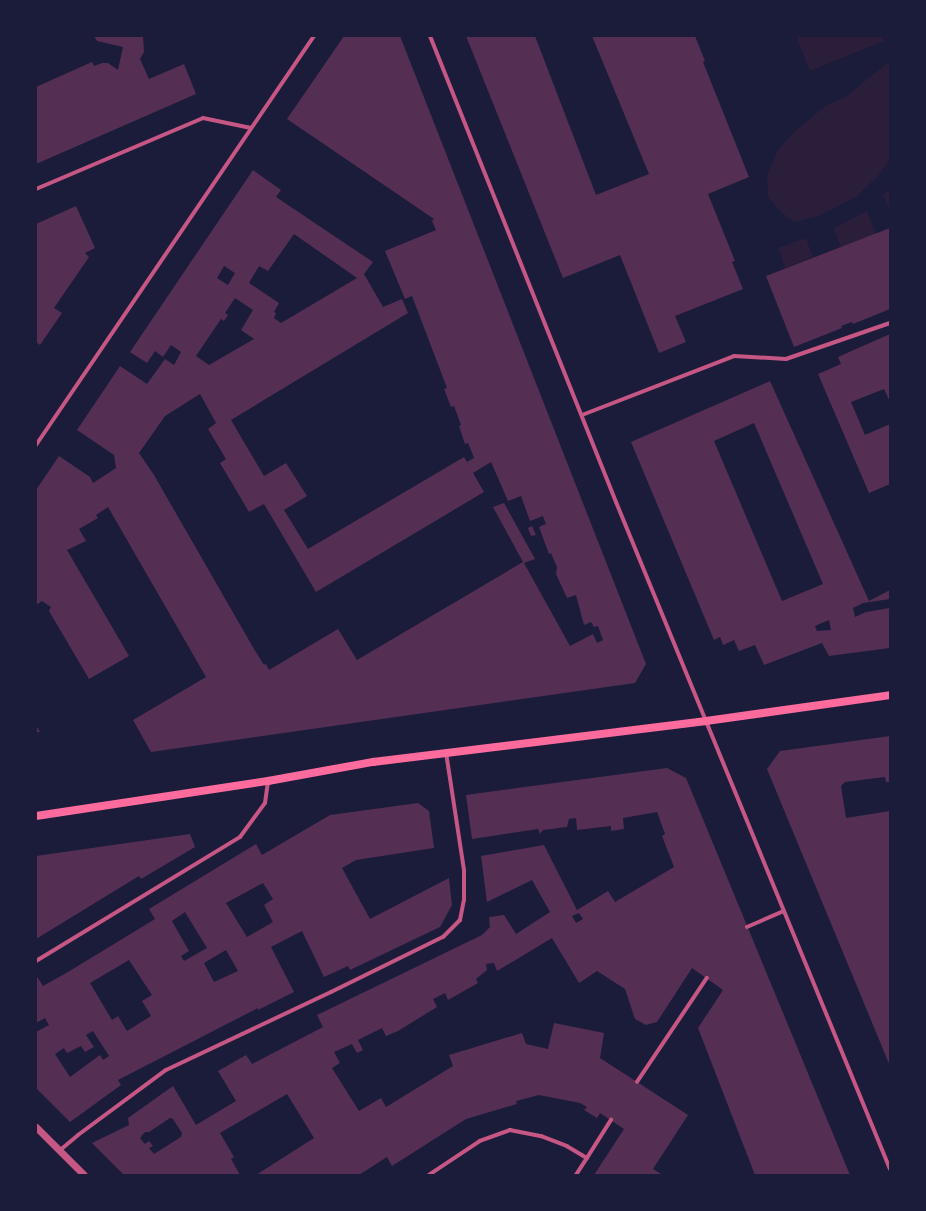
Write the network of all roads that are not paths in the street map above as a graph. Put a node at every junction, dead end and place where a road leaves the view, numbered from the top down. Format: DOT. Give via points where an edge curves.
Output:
graph roads {
  1 [pos="314,36"];
  2 [pos="430,36"];
  3 [pos="251,128"];
  4 [pos="36,189"];
  5 [pos="890,323"];
  6 [pos="582,415"];
  7 [pos="36,445"];
  8 [pos="890,695"];
  9 [pos="706,721"];
  10 [pos="446,753"];
  11 [pos="268,781"];
  12 [pos="36,816"];
  13 [pos="784,911"];
  14 [pos="747,927"];
  15 [pos="36,961"];
  16 [pos="706,978"];
  17 [pos="637,1082"];
  18 [pos="610,1120"];
  19 [pos="36,1127"];
  20 [pos="60,1151"];
  21 [pos="587,1158"];
  22 [pos="890,1169"];
  23 [pos="84,1175"];
  24 [pos="429,1175"];
  25 [pos="576,1175"];
  1 -- 3 [label="street"];
  2 -- 6 [label="street"];
  3 -- 4 [label="street" via="204,118"];
  3 -- 7 [label="street"];
  5 -- 6 [label="street" via="786,359 734,356"];
  6 -- 9 [label="street"];
  8 -- 9 [label="main road"];
  9 -- 10 [label="main road"];
  9 -- 13 [label="street"];
  10 -- 11 [label="main road" via="373,762"];
  10 -- 20 [label="street" via="464,870 464,900 460,920 443,937 166,1070"];
  11 -- 12 [label="main road"];
  11 -- 15 [label="street" via="265,803 240,837"];
  13 -- 14 [label="street"];
  13 -- 22 [label="street"];
  16 -- 17 [label="street"];
  18 -- 21 [label="street"];
  19 -- 20 [label="street"];
  20 -- 23 [label="street"];
  21 -- 24 [label="street" via="568,1146 541,1136 510,1130 480,1141"];
  21 -- 25 [label="street"];
}
